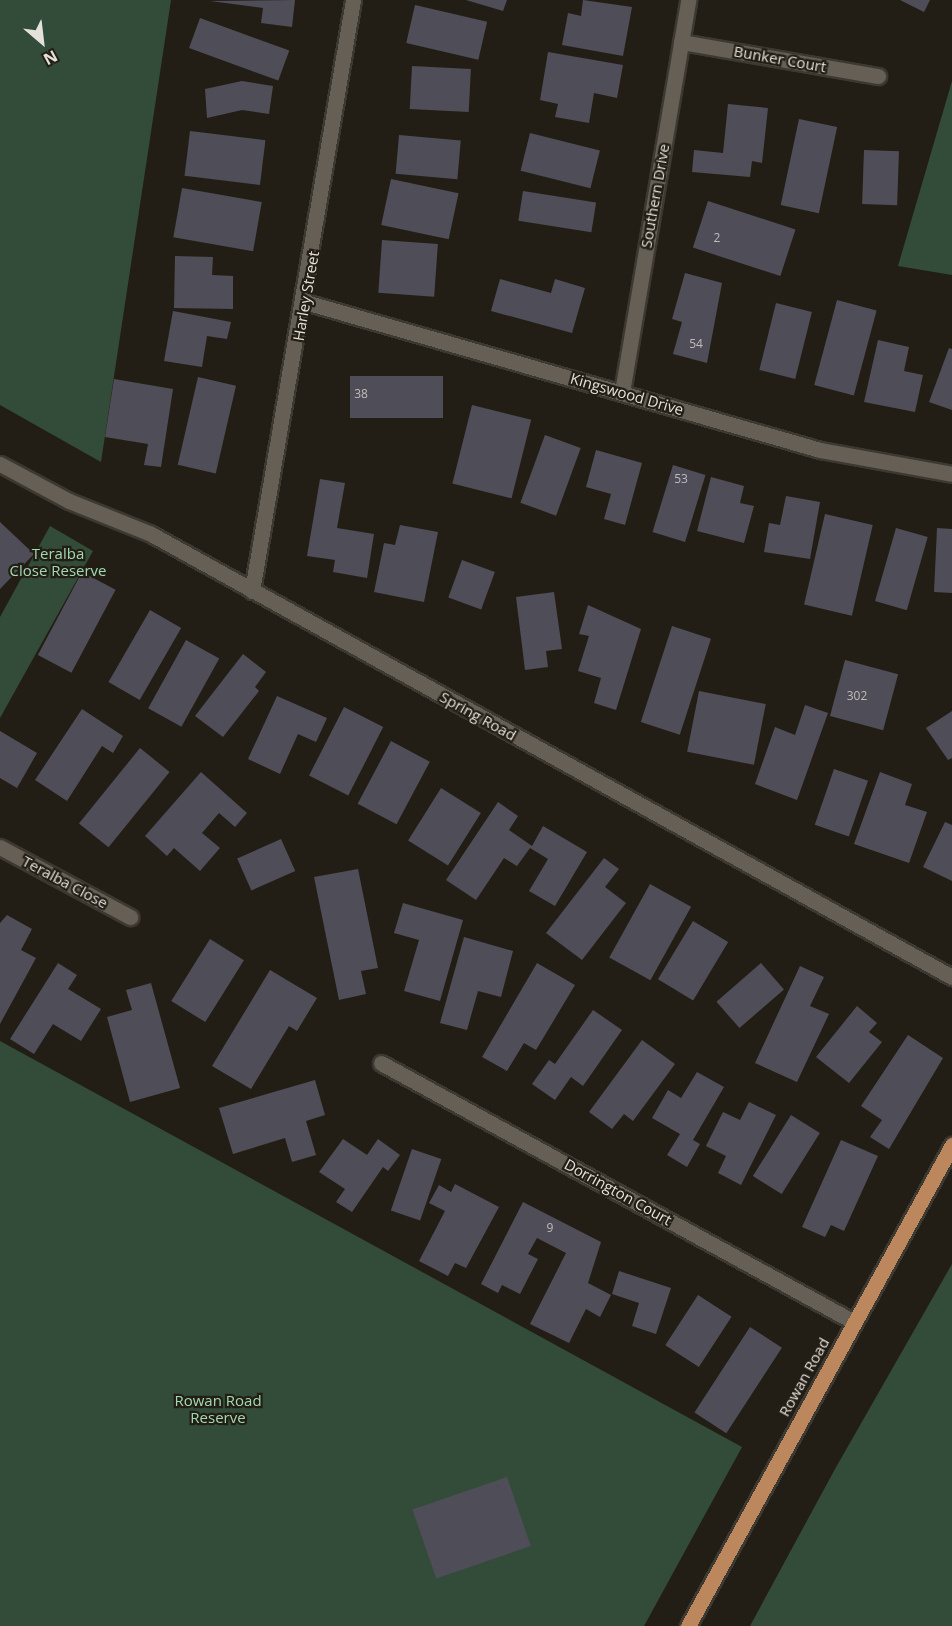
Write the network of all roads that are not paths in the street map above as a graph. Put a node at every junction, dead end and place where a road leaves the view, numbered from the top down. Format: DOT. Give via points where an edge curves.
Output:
graph roads {
  1 [pos="353,0"];
  2 [pos="688,0"];
  3 [pos="681,42"];
  4 [pos="878,76"];
  5 [pos="305,302"];
  6 [pos="622,392"];
  7 [pos="0,464"];
  8 [pos="952,474"];
  9 [pos="252,591"];
  10 [pos="0,847"];
  11 [pos="130,917"];
  12 [pos="952,977"];
  13 [pos="381,1063"];
  14 [pos="952,1145"];
  15 [pos="854,1322"];
  16 [pos="688,1626"];
  1 -- 5 [label="street, Harley Street"];
  2 -- 3 [label="street, Southern Drive"];
  3 -- 4 [label="street, Bunker Court"];
  3 -- 6 [label="street, Southern Drive"];
  5 -- 6 [label="street, Kingswood Drive"];
  5 -- 9 [label="street, Harley Street"];
  6 -- 8 [label="street, Kingswood Drive" via="820,450"];
  7 -- 9 [label="street, Spring Road" via="76,504 143,530"];
  9 -- 12 [label="street, Spring Road"];
  10 -- 11 [label="street, Teralba Close"];
  13 -- 15 [label="street, Dorrington Court"];
  14 -- 15 [label="main road, Rowan Road"];
  15 -- 16 [label="main road, Rowan Road"];
}
